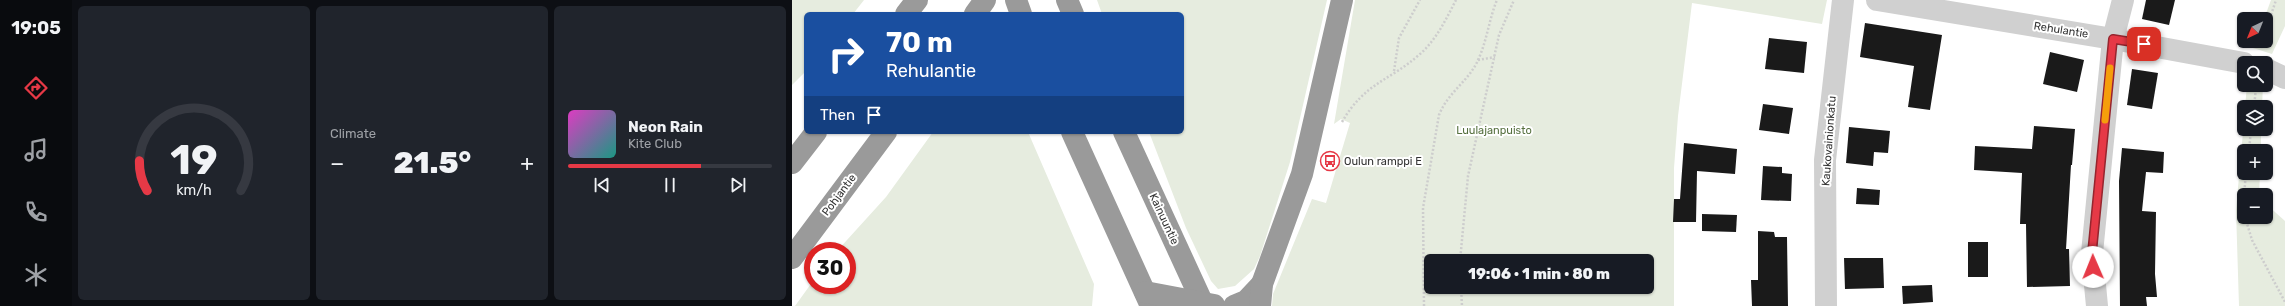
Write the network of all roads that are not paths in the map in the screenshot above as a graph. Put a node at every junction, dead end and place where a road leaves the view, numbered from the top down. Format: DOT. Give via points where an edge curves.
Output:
graph roads {
  1 [pos="917,0"];
  2 [pos="985,0"];
  3 [pos="1016,0"];
  4 [pos="1067,0"];
  5 [pos="1342,0"];
  6 [pos="1843,0"];
  7 [pos="1877,0"];
  8 [pos="2124,0"];
  9 [pos="908,12"];
  10 [pos="976,12"];
  11 [pos="1020,12"];
  12 [pos="1072,12"];
  13 [pos="2113,39"];
  14 [pos="2237,62"];
  15 [pos="2273,72"];
  16 [pos="2285,78"];
  17 [pos="814,134"];
  18 [pos="885,134"];
  19 [pos="1073,134"];
  20 [pos="1125,134"];
  21 [pos="792,163"];
  22 [pos="792,258"];
  23 [pos="1262,284"];
  24 [pos="1148,299"];
  25 [pos="1206,305"];
  26 [pos="1234,306"];
  27 [pos="1260,306"];
  28 [pos="1826,306"];
  29 [pos="2097,306"];
  1 -- 9 [label="highway"];
  2 -- 10 [label="highway"];
  3 -- 11 [label="highway"];
  4 -- 12 [label="highway"];
  5 -- 23 [label="highway" via="1302,174"];
  6 -- 28 [label="street, Kaukovainionkatu" via="1826,160"];
  7 -- 13 [label="street, Rehulantie"];
  8 -- 13 [label="street"];
  13 -- 14 [label="street, Rehulantie"];
  13 -- 29 [label="street" via="2092,253"];
  15 -- 16 [label="street"];
  17 -- 21 [label="highway"];
  18 -- 22 [label="highway, Pohjantie"];
  19 -- 24 [label="highway"];
  20 -- 25 [label="highway, Kainuuntie"];
  23 -- 26 [label="highway" via="1246,300"];
  23 -- 27 [label="highway"];
  24 -- 25 [label="highway"];
}
